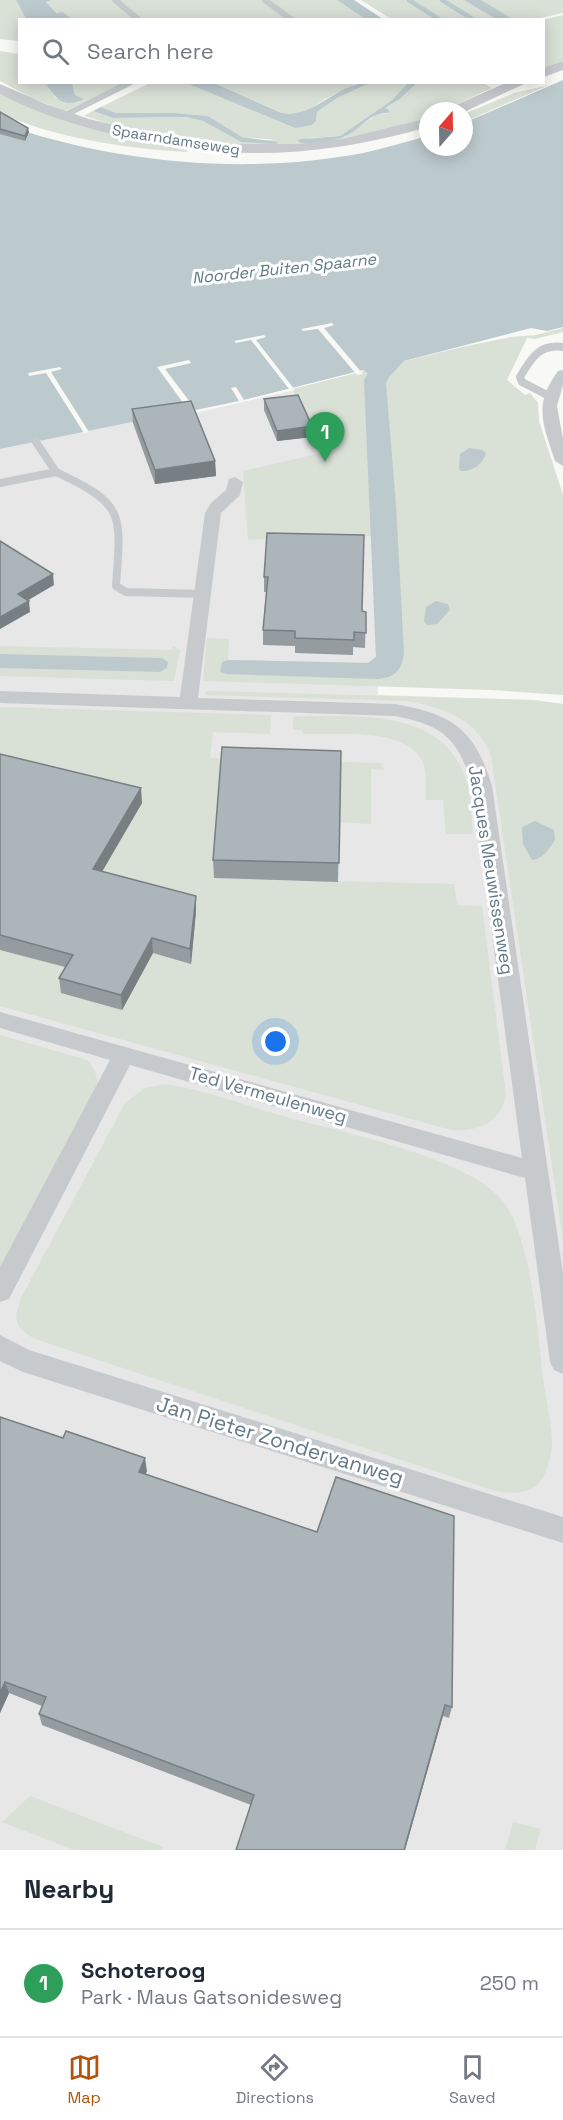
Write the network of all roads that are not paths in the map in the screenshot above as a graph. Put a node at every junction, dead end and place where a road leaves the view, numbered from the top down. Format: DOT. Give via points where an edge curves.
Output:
graph roads {
  1 [pos="115,0"];
  2 [pos="265,0"];
  3 [pos="137,18"];
  4 [pos="289,18"];
  5 [pos="563,65"];
  6 [pos="545,72"];
  7 [pos="127,84"];
  8 [pos="516,84"];
  9 [pos="0,88"];
  10 [pos="473,103"];
  11 [pos="63,116"];
  12 [pos="419,125"];
  13 [pos="563,347"];
  14 [pos="561,376"];
  15 [pos="549,396"];
  16 [pos="36,442"];
  17 [pos="563,460"];
  18 [pos="56,472"];
  19 [pos="235,482"];
  20 [pos="0,483"];
  21 [pos="203,594"];
  22 [pos="0,697"];
  23 [pos="188,703"];
  24 [pos="0,1020"];
  25 [pos="124,1055"];
  26 [pos="536,1171"];
  27 [pos="0,1292"];
  28 [pos="0,1346"];
  29 [pos="563,1362"];
  30 [pos="563,1530"];
  1 -- 3 [label="lane"];
  2 -- 4 [label="lane"];
  5 -- 6 [label="street"];
  7 -- 11 [label="lane"];
  8 -- 10 [label="street"];
  9 -- 11 [label="street, Spaarndamseweg"];
  11 -- 12 [label="street, Spaarndamseweg" via="155,140 244,152 349,144"];
  13 -- 15 [label="lane" via="543,344 520,380"];
  14 -- 15 [label="street"];
  15 -- 17 [label="street" via="551,422"];
  16 -- 18 [label="lane"];
  18 -- 20 [label="lane"];
  18 -- 21 [label="lane" via="103,496 114,507 119,520 116,586 120,590"];
  19 -- 21 [label="street" via="234,492 213,513"];
  21 -- 23 [label="street"];
  22 -- 23 [label="street, Jacques Meuwissenweg"];
  23 -- 26 [label="street, Jacques Meuwissenweg" via="395,710 437,721 469,747 482,786"];
  24 -- 25 [label="street, Ted Vermeulenweg"];
  25 -- 26 [label="street, Ted Vermeulenweg"];
  25 -- 27 [label="street"];
  26 -- 29 [label="street, Jacques Meuwissenweg"];
  28 -- 30 [label="street, Jan Pieter Zondervanweg" via="23,1360"];
}
